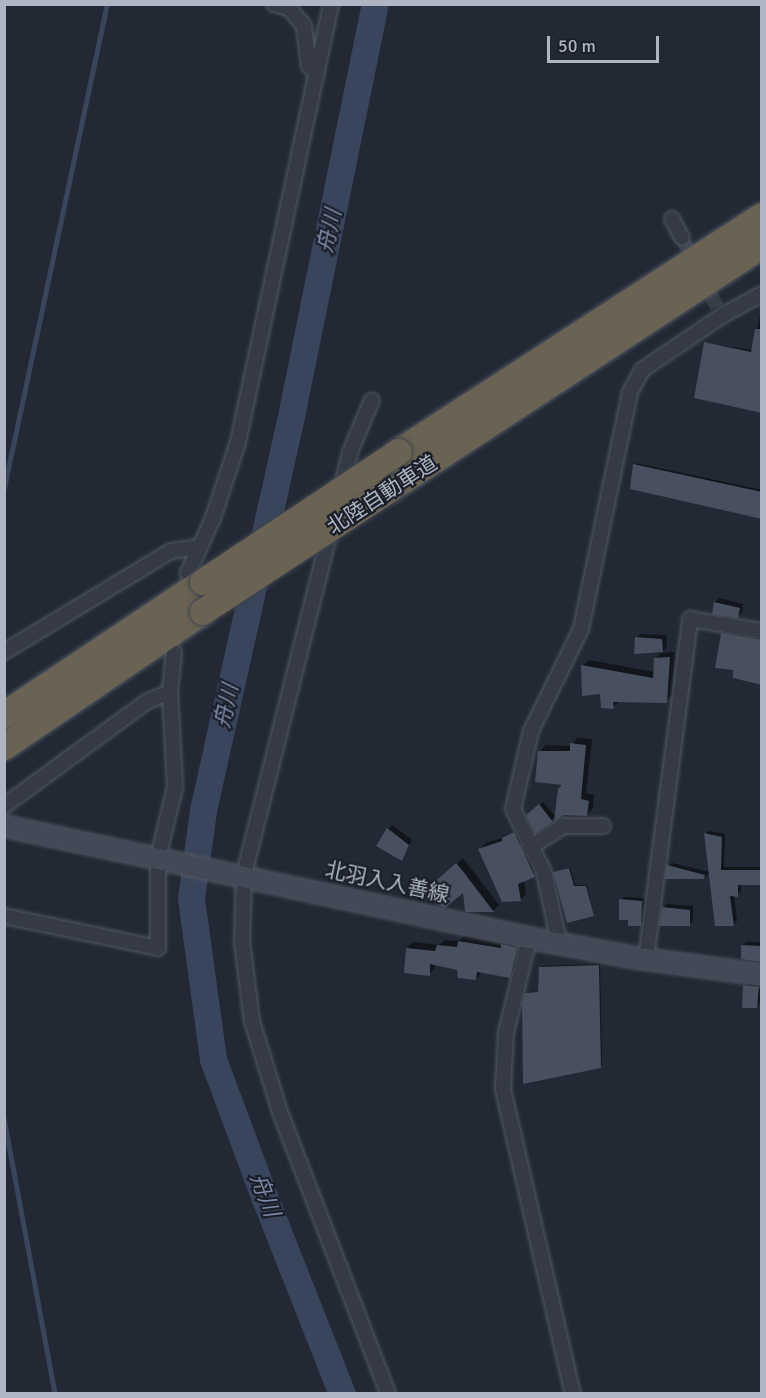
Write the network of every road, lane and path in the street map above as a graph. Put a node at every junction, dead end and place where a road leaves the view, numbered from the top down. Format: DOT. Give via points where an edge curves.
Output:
graph roads {
  1 [pos="274,4"];
  2 [pos="331,4"];
  3 [pos="317,74"];
  4 [pos="762,216"];
  5 [pos="672,219"];
  6 [pos="682,238"];
  7 [pos="762,246"];
  8 [pos="762,294"];
  9 [pos="372,400"];
  10 [pos="200,547"];
  11 [pos="196,577"];
  12 [pos="762,631"];
  13 [pos="4,652"];
  14 [pos="174,652"];
  15 [pos="170,692"];
  16 [pos="4,715"];
  17 [pos="4,747"];
  18 [pos="4,806"];
  19 [pos="4,826"];
  20 [pos="603,826"];
  21 [pos="530,847"];
  22 [pos="163,859"];
  23 [pos="244,875"];
  24 [pos="4,916"];
  25 [pos="529,938"];
  26 [pos="559,942"];
  27 [pos="646,959"];
  28 [pos="762,975"];
  29 [pos="388,1394"];
  30 [pos="573,1394"];
  1 -- 3 [label="street" via="289,8 304,26 309,66"];
  2 -- 3 [label="street"];
  3 -- 10 [label="street" via="238,442"];
  4 -- 11 [label="highway, 北陸自動車道, bridge" via="399,452"];
  5 -- 6 [label="street"];
  7 -- 17 [label="highway, 北陸自動車道, bridge"];
  8 -- 21 [label="street" via="720,311 642,370 630,392 581,629 531,731 513,809"];
  9 -- 23 [label="street" via="350,452"];
  10 -- 11 [label="street"];
  10 -- 13 [label="street" via="171,551"];
  11 -- 16 [label="highway, 北陸自動車道"];
  12 -- 27 [label="street" via="690,619"];
  14 -- 15 [label="street"];
  15 -- 18 [label="street" via="146,702"];
  15 -- 22 [label="street" via="175,787"];
  19 -- 22 [label="main road, 北羽入入善線"];
  20 -- 21 [label="street" via="563,826"];
  21 -- 26 [label="street" via="544,872"];
  22 -- 23 [label="main road, 北羽入入善線"];
  22 -- 24 [label="street" via="158,948"];
  23 -- 25 [label="main road, 北羽入入善線"];
  23 -- 29 [label="street" via="242,942 252,1021 280,1112"];
  25 -- 26 [label="main road, 北羽入入善線"];
  25 -- 30 [label="street" via="506,1033 503,1089"];
  26 -- 27 [label="main road, 北羽入入善線"];
  27 -- 28 [label="main road, 北羽入入善線"];
}
